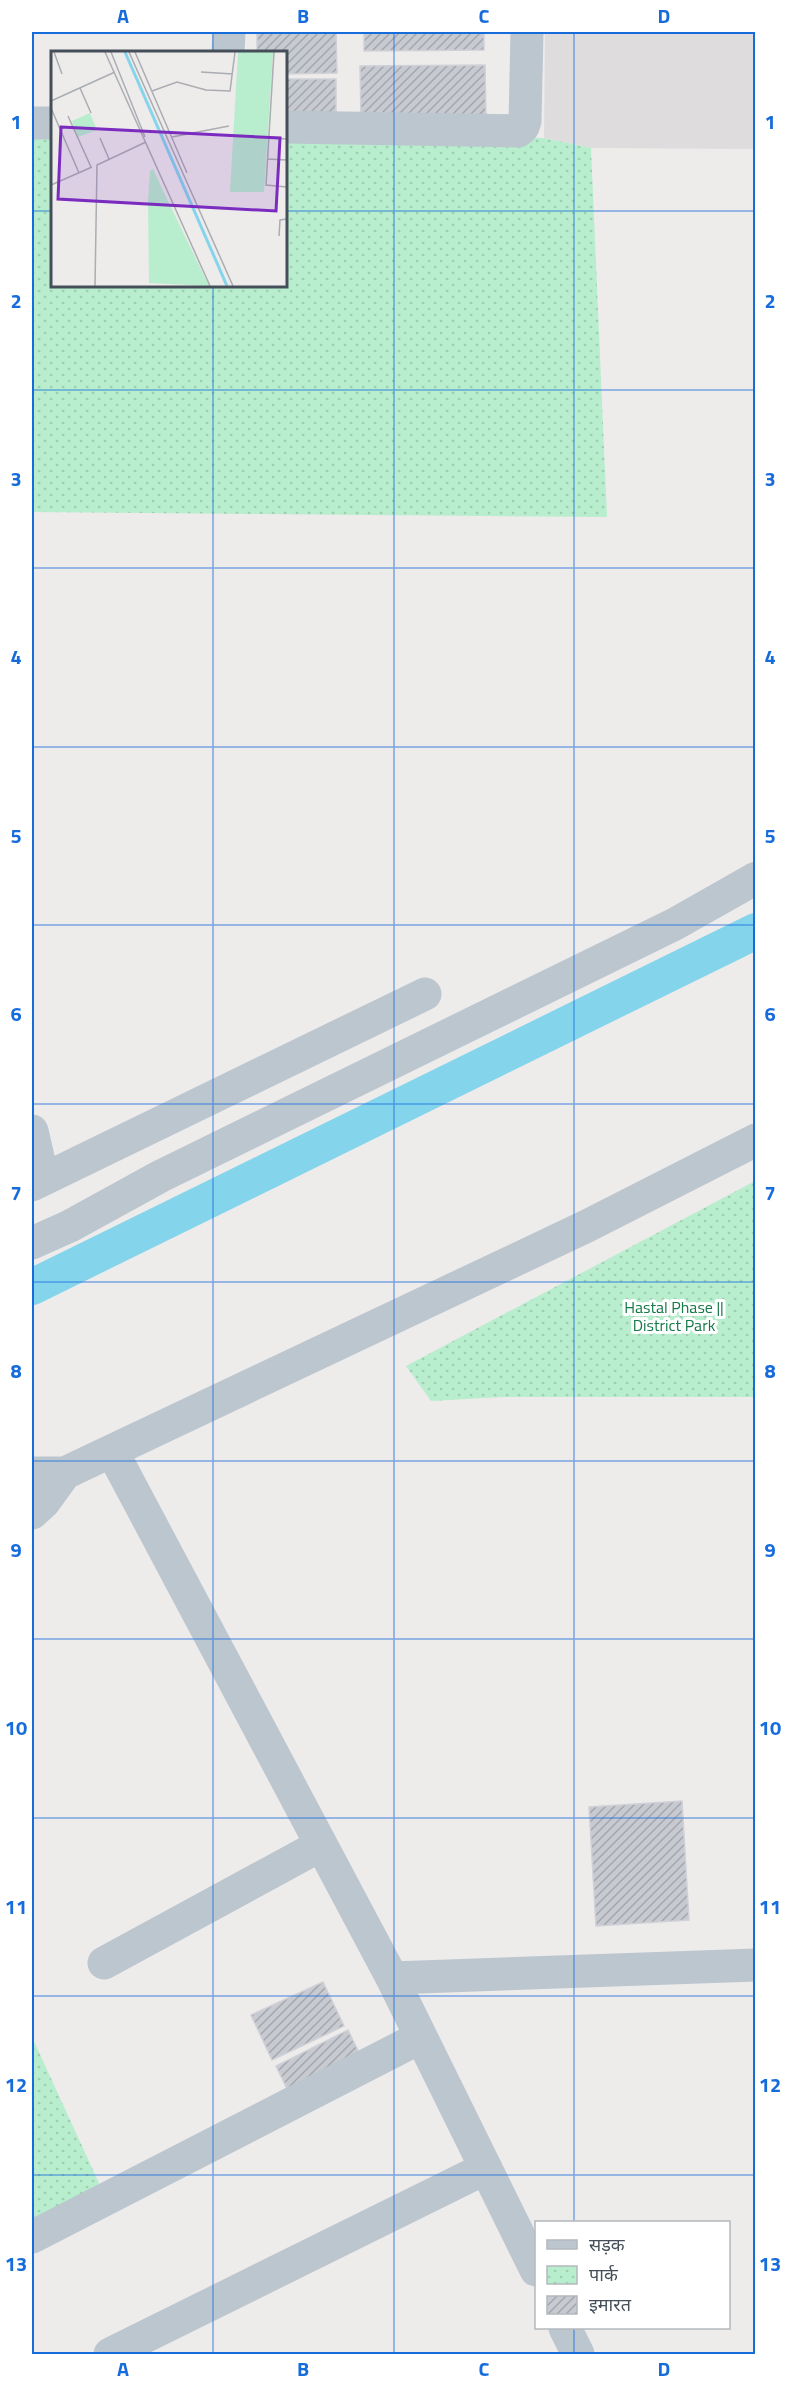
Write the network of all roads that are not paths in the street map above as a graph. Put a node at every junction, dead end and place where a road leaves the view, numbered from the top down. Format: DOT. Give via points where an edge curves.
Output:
graph roads {
  1 [pos="229,32"];
  2 [pos="527,32"];
  3 [pos="228,51"];
  4 [pos="32,123"];
  5 [pos="51,123"];
  6 [pos="286,127"];
  7 [pos="756,878"];
  8 [pos="425,994"];
  9 [pos="32,1131"];
  10 [pos="756,1140"];
  11 [pos="37,1182"];
  12 [pos="32,1243"];
  13 [pos="112,1451"];
  14 [pos="32,1473"];
  15 [pos="65,1473"];
  16 [pos="32,1513"];
  17 [pos="321,1845"];
  18 [pos="104,1963"];
  19 [pos="756,1965"];
  20 [pos="392,1978"];
  21 [pos="421,2037"];
  22 [pos="486,2168"];
  23 [pos="32,2237"];
  24 [pos="535,2266"];
  25 [pos="565,2329"];
  26 [pos="110,2355"];
  27 [pos="578,2355"];
  1 -- 3 [label="street"];
  2 -- 6 [label="street" via="525,121 524,128 518,131"];
  4 -- 5 [label="street"];
  7 -- 12 [label="street" via="675,924"];
  8 -- 11 [label="street"];
  9 -- 11 [label="street"];
  10 -- 13 [label="street" via="587,1226"];
  13 -- 15 [label="street"];
  13 -- 17 [label="street"];
  14 -- 15 [label="street"];
  15 -- 16 [label="street"];
  17 -- 18 [label="street"];
  17 -- 20 [label="street"];
  19 -- 20 [label="street"];
  20 -- 21 [label="street"];
  21 -- 22 [label="street"];
  21 -- 23 [label="street"];
  22 -- 24 [label="street"];
  22 -- 26 [label="street"];
  25 -- 27 [label="street"];
}
